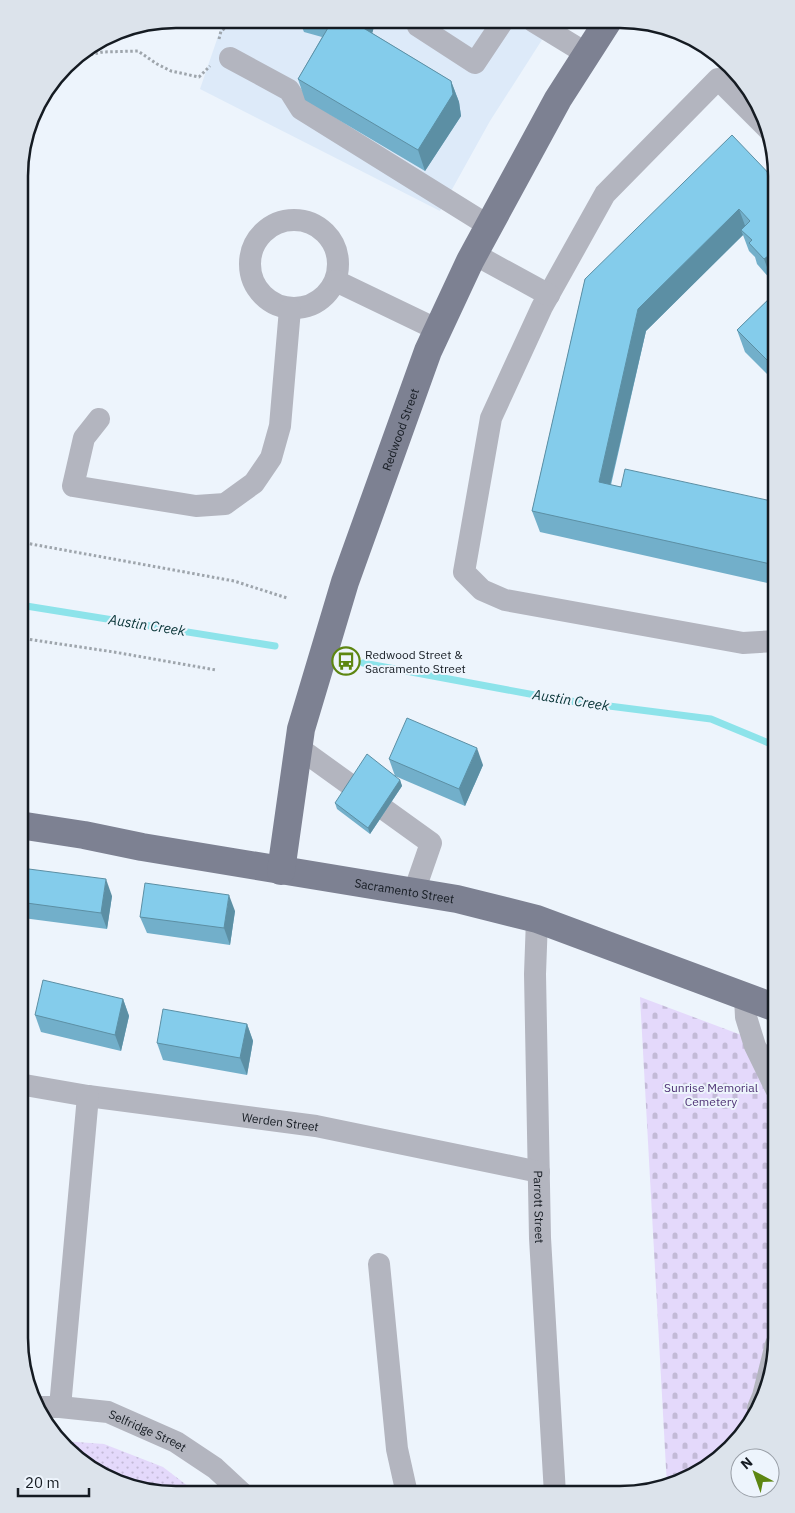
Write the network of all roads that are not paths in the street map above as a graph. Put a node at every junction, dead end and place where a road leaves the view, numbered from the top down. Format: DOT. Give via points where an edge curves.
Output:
graph roads {
  1 [pos="421,28"];
  2 [pos="499,28"];
  3 [pos="545,28"];
  4 [pos="604,28"];
  5 [pos="588,54"];
  6 [pos="221,61"];
  7 [pos="754,115"];
  8 [pos="490,226"];
  9 [pos="474,254"];
  10 [pos="336,281"];
  11 [pos="550,295"];
  12 [pos="290,308"];
  13 [pos="438,330"];
  14 [pos="99,419"];
  15 [pos="768,642"];
  16 [pos="300,739"];
  17 [pos="28,827"];
  18 [pos="281,871"];
  19 [pos="414,892"];
  20 [pos="537,920"];
  21 [pos="744,997"];
  22 [pos="767,1005"];
  23 [pos="767,1071"];
  24 [pos="28,1086"];
  25 [pos="88,1096"];
  26 [pos="539,1172"];
  27 [pos="379,1264"];
  28 [pos="50,1407"];
  29 [pos="234,1486"];
  30 [pos="405,1486"];
  31 [pos="555,1486"];
  1 -- 2 [label="street" via="475,63"];
  3 -- 5 [label="street"];
  4 -- 5 [label="main road, Redwood Street"];
  5 -- 8 [label="main road, Redwood Street" via="558,100"];
  6 -- 8 [label="street" via="289,90 301,109"];
  7 -- 11 [label="street" via="718,79 605,194"];
  8 -- 9 [label="main road, Redwood Street"];
  9 -- 11 [label="street"];
  9 -- 13 [label="main road, Redwood Street"];
  10 -- 12 [label="street" via="320,301 308,307"];
  10 -- 12 [label="street" via="337,251 330,237 304,221 274,224 262,233 254,246 250,261 251,277 269,301 282,308"];
  10 -- 13 [label="street"];
  11 -- 15 [label="street" via="491,418 464,572 482,590 505,600 743,643"];
  12 -- 14 [label="street" via="280,426 271,458 254,483 225,504 196,506 73,486 84,438"];
  13 -- 16 [label="main road, Redwood Street" via="345,582"];
  16 -- 18 [label="main road, Redwood Street"];
  16 -- 19 [label="street" via="431,844"];
  17 -- 18 [label="main road, Sacramento Street"];
  18 -- 19 [label="main road, Sacramento Street"];
  19 -- 20 [label="main road, Sacramento Street" via="457,899"];
  20 -- 21 [label="main road, Sacramento Street"];
  20 -- 26 [label="street, Parrott Street"];
  21 -- 22 [label="main road, Sacramento Street"];
  21 -- 23 [label="street" via="755,1046"];
  24 -- 25 [label="street, Werden Street"];
  25 -- 26 [label="street, Werden Street" via="316,1126"];
  25 -- 28 [label="street"];
  26 -- 31 [label="street, Parrott Street"];
  27 -- 30 [label="street" via="397,1449"];
  28 -- 29 [label="street, Selfridge Street" via="108,1412 176,1442 215,1468"];
}
